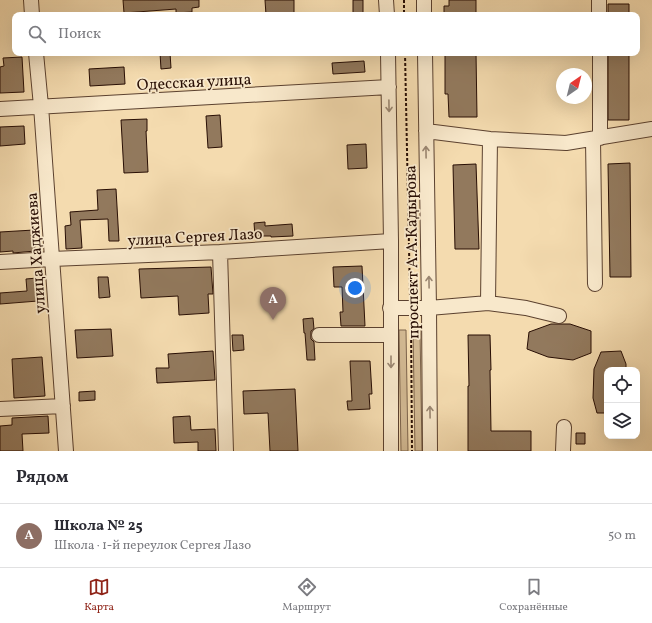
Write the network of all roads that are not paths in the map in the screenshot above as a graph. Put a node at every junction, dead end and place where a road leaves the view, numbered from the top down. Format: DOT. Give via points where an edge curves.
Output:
graph roads {
  1 [pos="31,0"];
  2 [pos="386,0"];
  3 [pos="424,0"];
  4 [pos="599,0"];
  5 [pos="32,12"];
  6 [pos="387,12"];
  7 [pos="424,12"];
  8 [pos="599,12"];
  9 [pos="36,56"];
  10 [pos="388,56"];
  11 [pos="425,56"];
  12 [pos="600,56"];
  13 [pos="389,87"];
  14 [pos="41,106"];
  15 [pos="0,109"];
  16 [pos="652,129"];
  17 [pos="426,131"];
  18 [pos="597,138"];
  19 [pos="490,139"];
  20 [pos="391,242"];
  21 [pos="220,252"];
  22 [pos="52,259"];
  23 [pos="0,262"];
  24 [pos="595,284"];
  25 [pos="488,303"];
  26 [pos="390,308"];
  27 [pos="429,308"];
  28 [pos="558,316"];
  29 [pos="319,335"];
  30 [pos="391,335"];
  31 [pos="63,406"];
  32 [pos="0,409"];
  33 [pos="564,427"];
  34 [pos="66,451"];
  35 [pos="226,451"];
  36 [pos="391,451"];
  37 [pos="430,451"];
  38 [pos="563,451"];
  1 -- 5 [label="street"];
  2 -- 6 [label="street"];
  3 -- 7 [label="street"];
  4 -- 8 [label="street"];
  9 -- 14 [label="street, улица Хаджиева"];
  10 -- 13 [label="street, проспект А.А.Кадырова"];
  11 -- 17 [label="street, проспект А.А.Кадырова"];
  12 -- 18 [label="street"];
  13 -- 14 [label="street, Одесская улица"];
  13 -- 20 [label="street, проспект А.А.Кадырова, one-way"];
  14 -- 15 [label="street, Одесская улица"];
  14 -- 22 [label="street, улица Хаджиева"];
  16 -- 18 [label="street"];
  17 -- 19 [label="street"];
  27 -- 17 [label="street, проспект А.А.Кадырова, one-way"];
  18 -- 19 [label="street" via="566,143"];
  18 -- 24 [label="street"];
  19 -- 25 [label="street"];
  20 -- 21 [label="street, улица Сергея Лазо"];
  20 -- 26 [label="street, проспект А.А.Кадырова"];
  21 -- 22 [label="street, улица Сергея Лазо"];
  21 -- 35 [label="street"];
  22 -- 23 [label="street, улица Сергея Лазо"];
  22 -- 31 [label="street, улица Хаджиева"];
  25 -- 27 [label="street"];
  25 -- 28 [label="street" via="526,308"];
  26 -- 27 [label="street"];
  26 -- 30 [label="street, проспект А.А.Кадырова"];
  37 -- 27 [label="street, проспект А.А.Кадырова, one-way"];
  29 -- 30 [label="street"];
  30 -- 36 [label="street, проспект А.А.Кадырова, one-way"];
  31 -- 32 [label="street"];
  31 -- 34 [label="street, улица Хаджиева"];
  33 -- 38 [label="street"];
}
